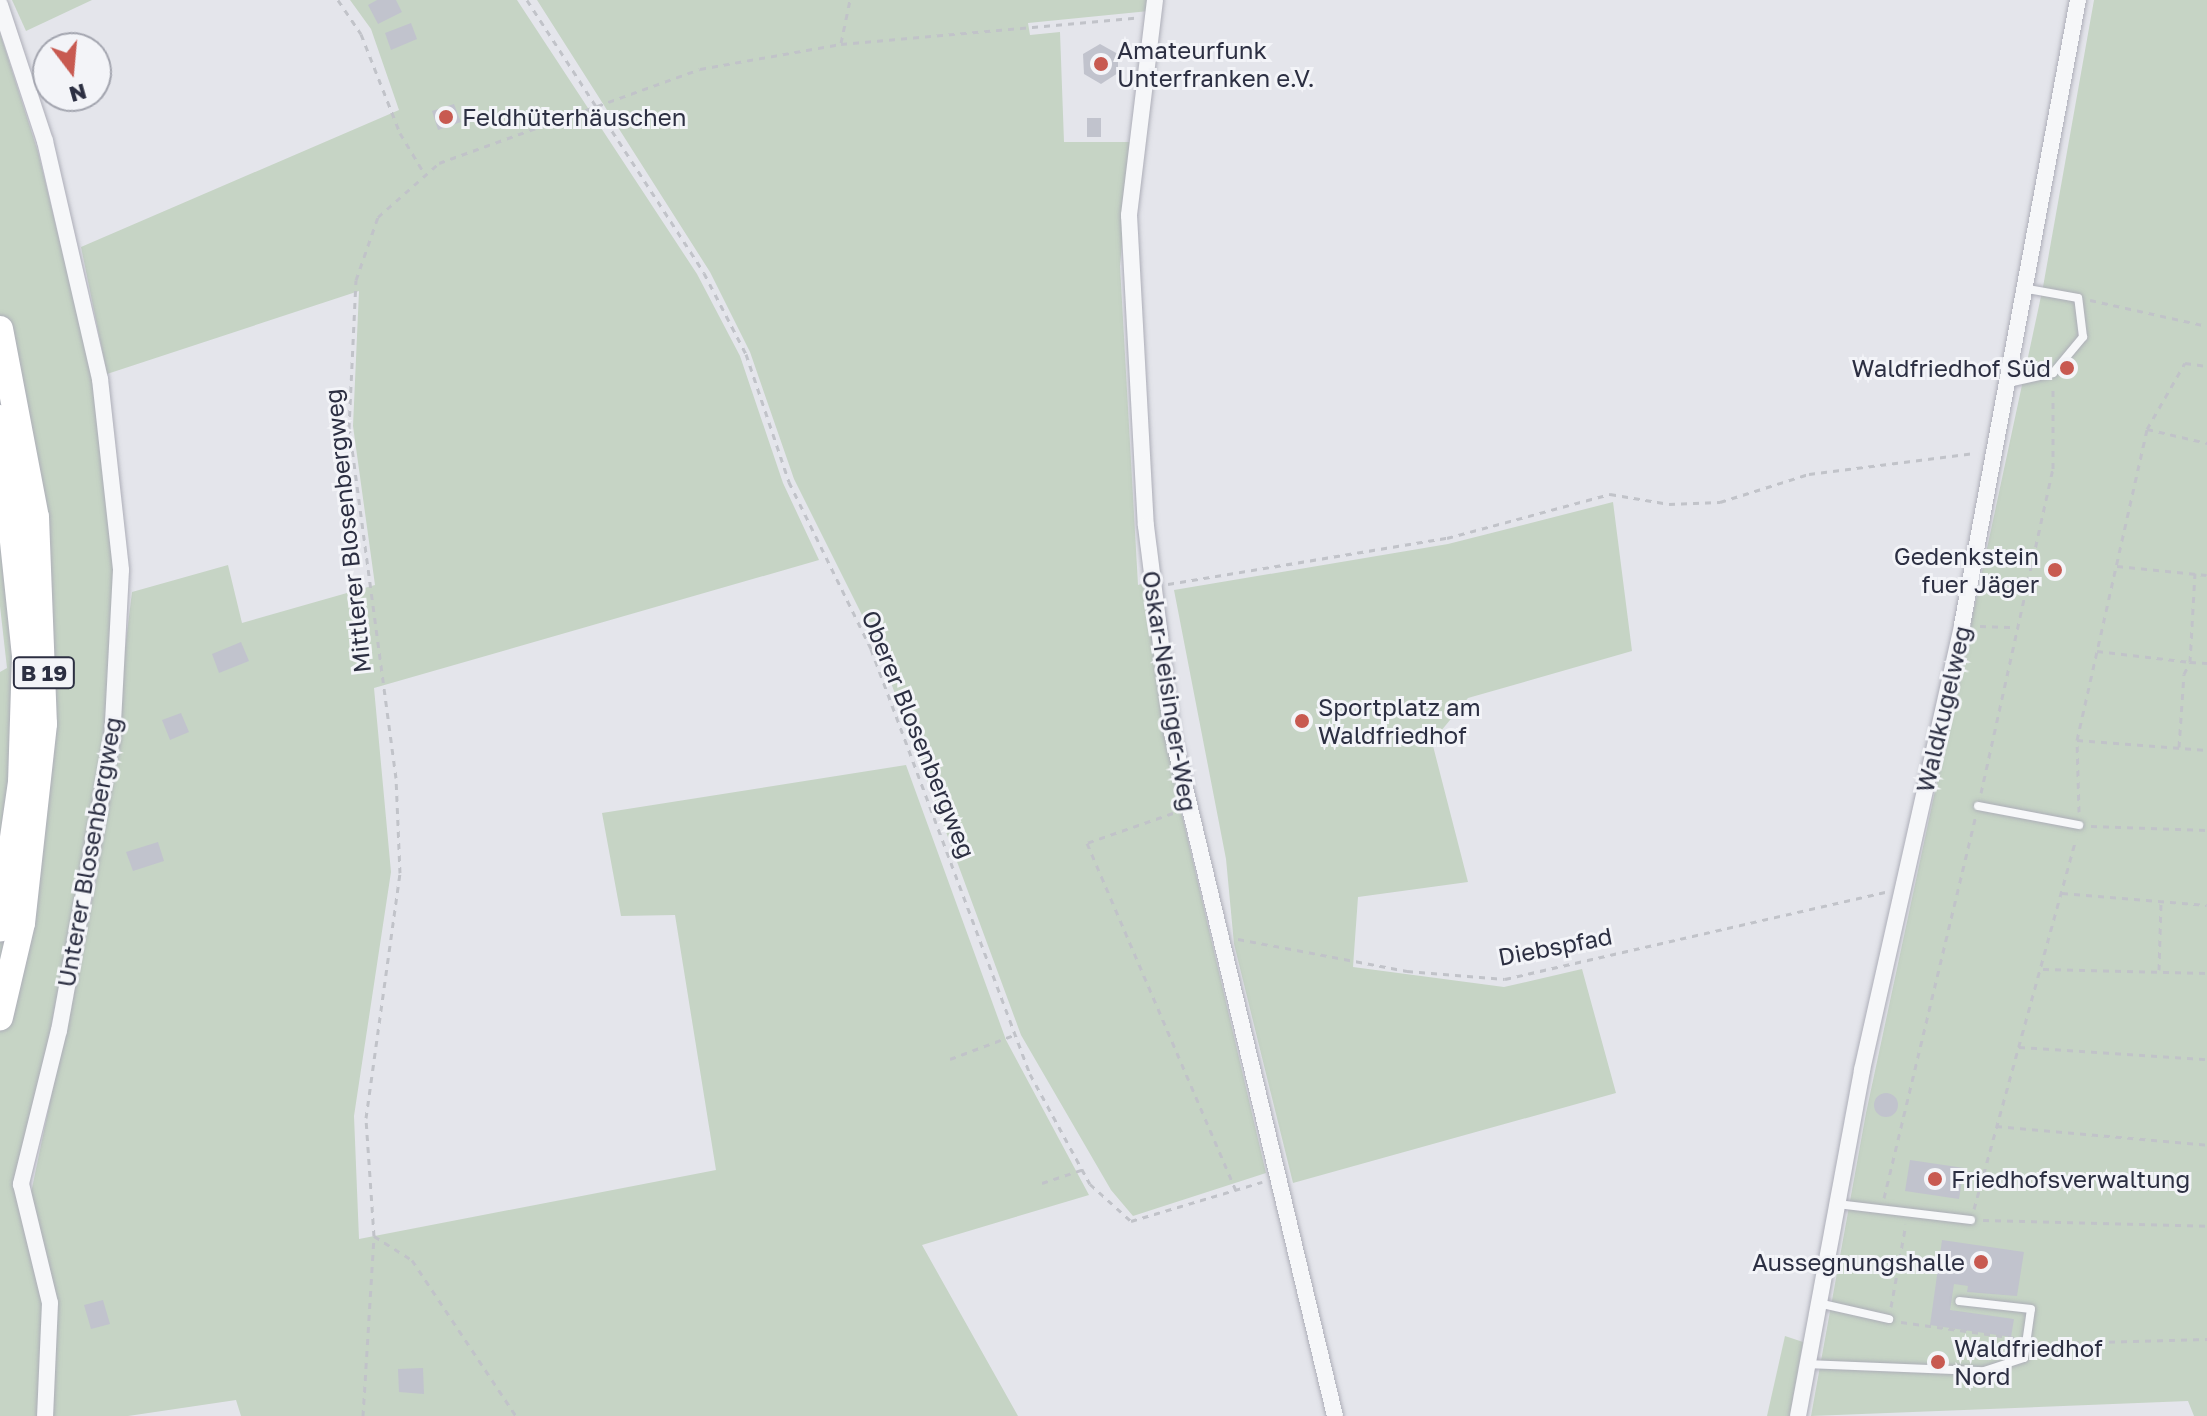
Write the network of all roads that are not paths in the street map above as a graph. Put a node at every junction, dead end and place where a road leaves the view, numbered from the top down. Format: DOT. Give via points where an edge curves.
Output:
graph roads {
  1 [pos="2078,0"];
  2 [pos="0,5"];
  3 [pos="1153,8"];
  4 [pos="2028,289"];
  5 [pos="0,329"];
  6 [pos="2008,383"];
  7 [pos="0,418"];
  8 [pos="1978,806"];
  9 [pos="2079,825"];
  10 [pos="0,928"];
  11 [pos="0,1017"];
  12 [pos="1836,1204"];
  13 [pos="1971,1220"];
  14 [pos="1959,1301"];
  15 [pos="1817,1303"];
  16 [pos="1889,1319"];
  17 [pos="1806,1364"];
  18 [pos="45,1416"];
  19 [pos="1335,1416"];
  20 [pos="1798,1416"];
  1 -- 4 [label="street, Waldkugelweg"];
  2 -- 18 [label="street, Unterer Blosenbergweg" via="45,141 100,379 121,570 112,739 59,1030 21,1184 50,1303"];
  3 -- 19 [label="street, Oskar-Neisinger-Weg" via="1129,215 1154,588 1214,935"];
  4 -- 6 [label="street, Waldkugelweg"];
  4 -- 6 [label="lane" via="2078,298 2083,337 2053,373"];
  5 -- 11 [label="main road, B 19" via="36,517 44,724 24,910"];
  6 -- 12 [label="street, Waldkugelweg" via="1962,625 1900,888"];
  7 -- 10 [label="main road, B 19" via="25,656 21,782"];
  8 -- 9 [label="lane"];
  12 -- 13 [label="lane"];
  12 -- 15 [label="street, Waldkugelweg"];
  14 -- 17 [label="lane" via="2031,1309 2024,1358 1984,1371"];
  15 -- 16 [label="lane"];
  15 -- 17 [label="street, Waldkugelweg"];
  17 -- 20 [label="street, Waldkugelweg"];
}
